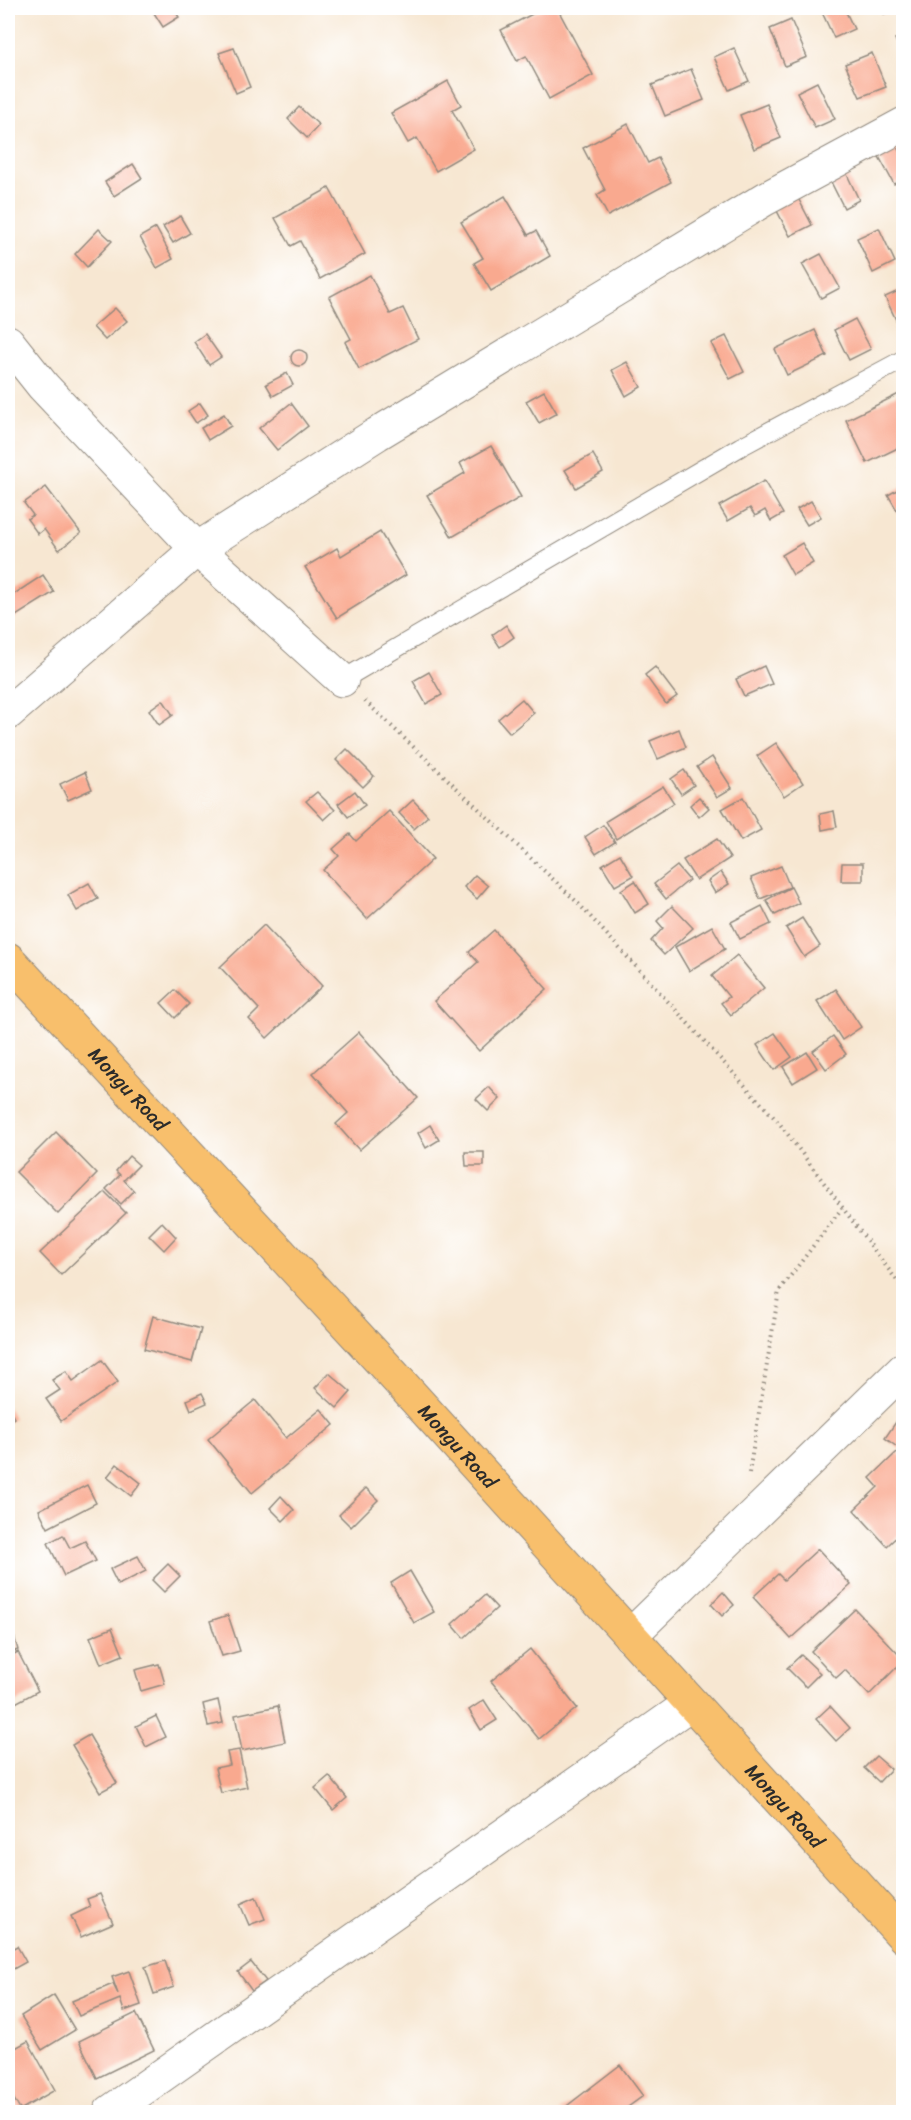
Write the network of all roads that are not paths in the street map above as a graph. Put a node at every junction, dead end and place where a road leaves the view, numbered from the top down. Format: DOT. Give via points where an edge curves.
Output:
graph roads {
  1 [pos="903,124"];
  2 [pos="8,342"];
  3 [pos="903,359"];
  4 [pos="197,549"];
  5 [pos="342,680"];
  6 [pos="8,713"];
  7 [pos="8,959"];
  8 [pos="903,1369"];
  9 [pos="630,1636"];
  10 [pos="690,1704"];
  11 [pos="903,1937"];
  12 [pos="110,2112"];
  1 -- 4 [label="street" via="765,200 377,434"];
  2 -- 4 [label="street" via="43,386"];
  3 -- 5 [label="lane" via="730,453"];
  4 -- 5 [label="street"];
  4 -- 6 [label="street"];
  7 -- 9 [label="main road, Mongu Road"];
  8 -- 9 [label="street"];
  9 -- 10 [label="main road, Mongu Road"];
  10 -- 11 [label="main road, Mongu Road"];
  10 -- 12 [label="street"];
}
